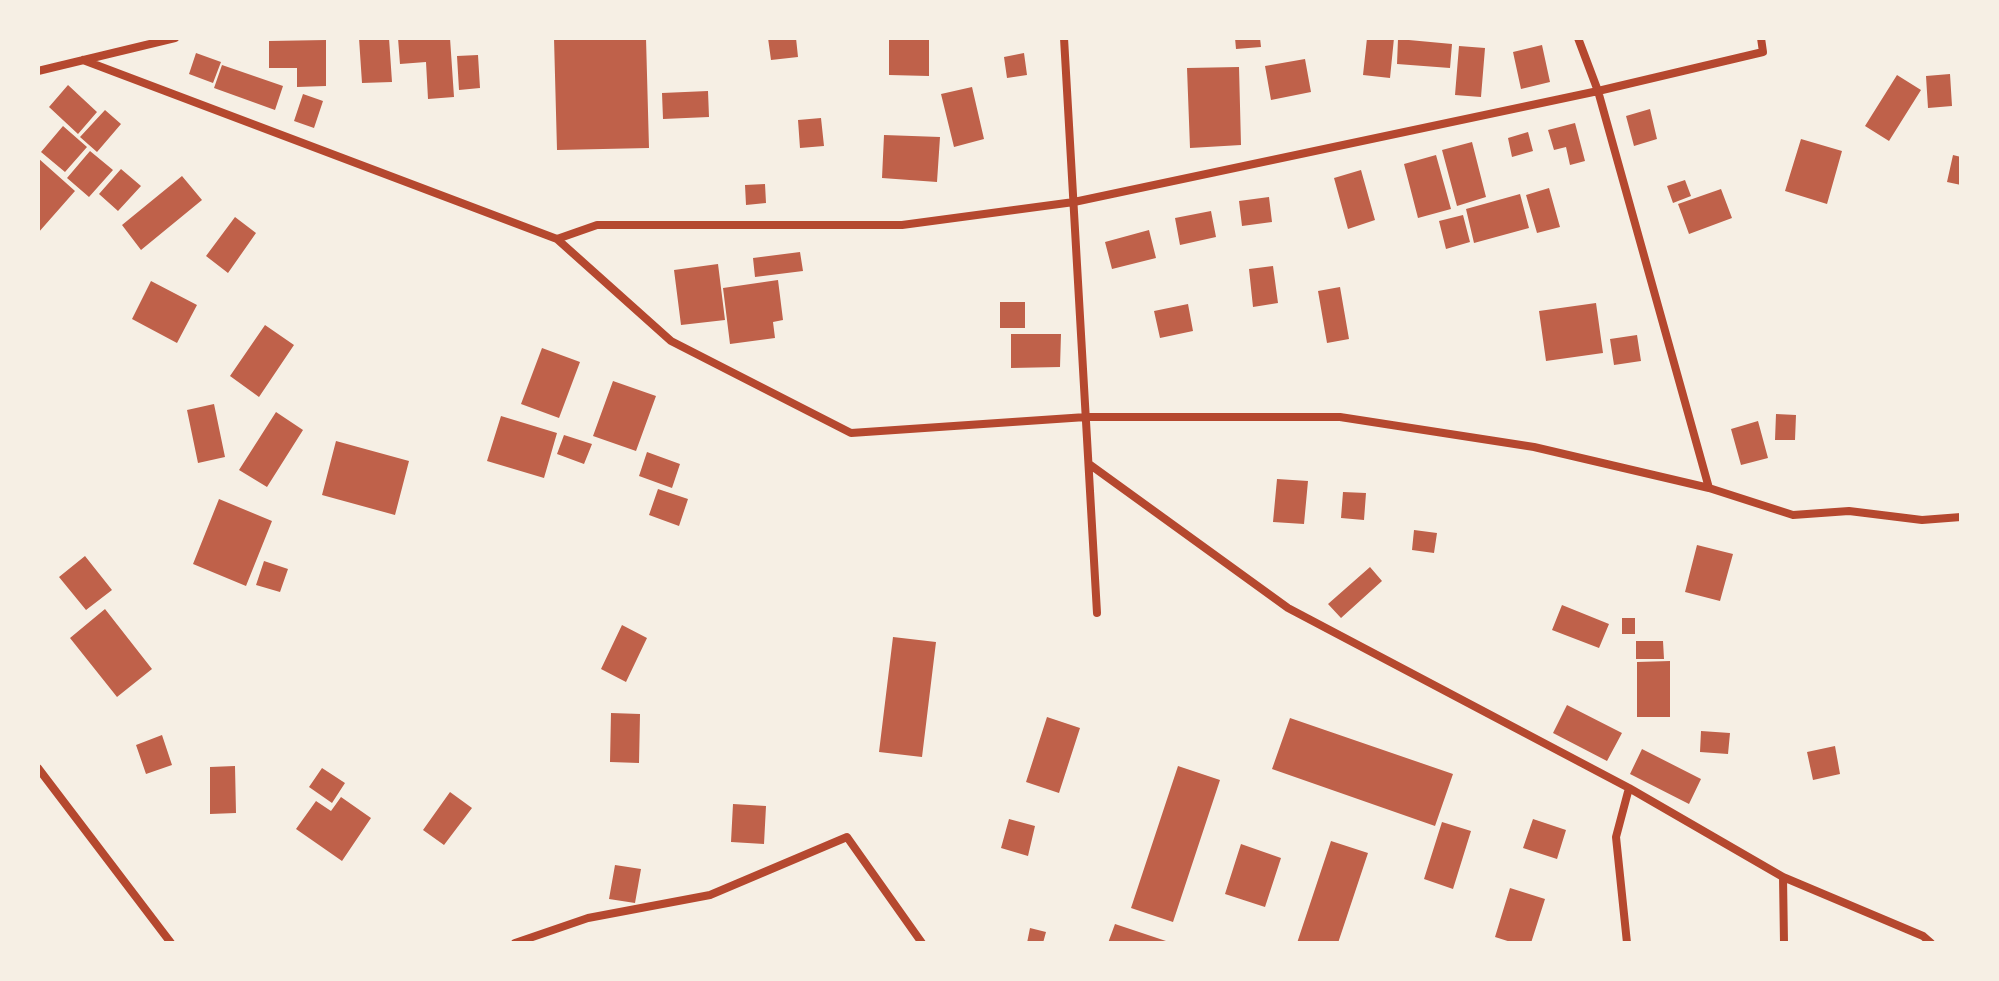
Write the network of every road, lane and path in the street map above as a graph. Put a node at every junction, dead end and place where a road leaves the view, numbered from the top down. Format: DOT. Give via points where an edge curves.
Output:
graph roads {
  1 [pos="175,38"];
  2 [pos="1064,38"];
  3 [pos="1578,38"];
  4 [pos="1761,38"];
  5 [pos="83,60"];
  6 [pos="38,71"];
  7 [pos="1598,91"];
  8 [pos="1074,202"];
  9 [pos="557,239"];
  10 [pos="1086,417"];
  11 [pos="1089,464"];
  12 [pos="1709,488"];
  13 [pos="1961,517"];
  14 [pos="1097,613"];
  15 [pos="38,768"];
  16 [pos="1629,788"];
  17 [pos="1783,877"];
  18 [pos="171,943"];
  19 [pos="515,943"];
  20 [pos="922,943"];
  21 [pos="1627,943"];
  22 [pos="1784,943"];
  23 [pos="1931,943"];
  1 -- 5 [label="street"];
  2 -- 8 [label="street"];
  3 -- 7 [label="street"];
  4 -- 7 [label="street" via="1763,52"];
  5 -- 6 [label="street"];
  5 -- 9 [label="street"];
  7 -- 8 [label="street"];
  7 -- 12 [label="street"];
  8 -- 9 [label="street" via="902,225 597,225"];
  8 -- 10 [label="street"];
  9 -- 10 [label="street" via="671,341 851,433"];
  10 -- 11 [label="street"];
  10 -- 12 [label="street" via="1340,417 1534,447"];
  11 -- 14 [label="street"];
  11 -- 16 [label="street" via="1288,608"];
  12 -- 13 [label="street" via="1793,515 1849,511 1922,520"];
  15 -- 18 [label="street"];
  16 -- 17 [label="street"];
  16 -- 21 [label="street" via="1616,837"];
  17 -- 22 [label="street"];
  17 -- 23 [label="street"];
  19 -- 20 [label="street" via="588,918 710,895 847,837"];
}
